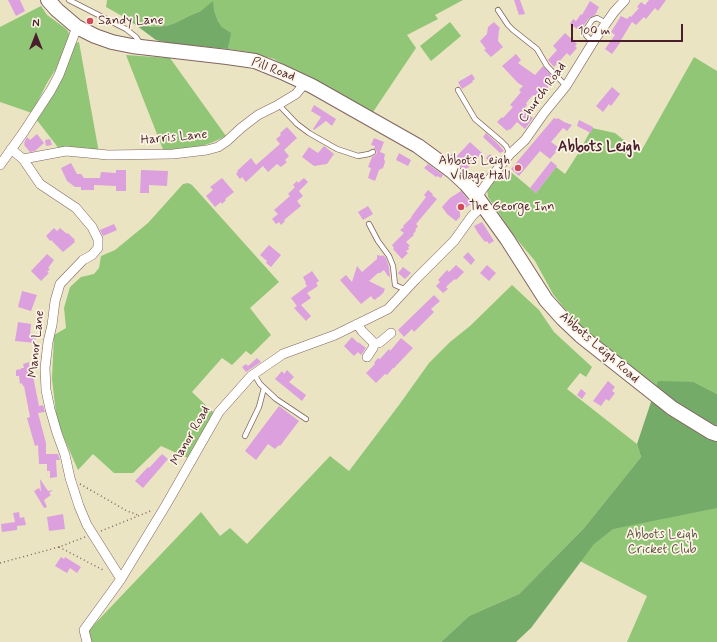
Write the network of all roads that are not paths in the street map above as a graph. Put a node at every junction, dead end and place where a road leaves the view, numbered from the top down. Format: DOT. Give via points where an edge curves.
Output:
graph roads {
  1 [pos="48,0"];
  2 [pos="69,0"];
  3 [pos="625,0"];
  4 [pos="498,10"];
  5 [pos="606,23"];
  6 [pos="78,27"];
  7 [pos="593,43"];
  8 [pos="143,47"];
  9 [pos="306,83"];
  10 [pos="566,86"];
  11 [pos="458,90"];
  12 [pos="278,104"];
  13 [pos="11,149"];
  14 [pos="373,152"];
  15 [pos="510,154"];
  16 [pos="23,159"];
  17 [pos="0,165"];
  18 [pos="480,201"];
  19 [pos="369,224"];
  20 [pos="406,290"];
  21 [pos="357,324"];
  22 [pos="391,333"];
  23 [pos="374,343"];
  24 [pos="367,357"];
  25 [pos="254,374"];
  26 [pos="264,388"];
  27 [pos="306,419"];
  28 [pos="717,434"];
  29 [pos="245,436"];
  30 [pos="121,579"];
  31 [pos="87,642"];
  1 -- 6 [label="main road, Pill Road"];
  2 -- 8 [label="lane" via="126,30 136,37"];
  3 -- 5 [label="street, Church Road"];
  4 -- 10 [label="lane" via="513,30 537,49 547,66"];
  5 -- 7 [label="street, Church Road"];
  5 -- 7 [label="lane" via="597,18 592,20 585,31"];
  6 -- 8 [label="main road, Pill Road" via="112,42"];
  6 -- 13 [label="street" via="53,85"];
  7 -- 10 [label="street, Church Road"];
  8 -- 9 [label="main road, Pill Road" via="255,61"];
  9 -- 12 [label="street, Harris Lane" via="296,94"];
  9 -- 18 [label="main road, Pill Road" via="418,146 466,184"];
  10 -- 15 [label="street, Church Road" via="525,140"];
  11 -- 15 [label="lane" via="475,119 506,146"];
  12 -- 14 [label="lane" via="297,124 337,149 358,156"];
  12 -- 16 [label="street, Harris Lane" via="258,115 218,147 208,150 173,154 108,155 66,151"];
  13 -- 16 [label="street, Manor Lane"];
  13 -- 17 [label="street"];
  15 -- 18 [label="street, Church Road" via="492,176"];
  16 -- 30 [label="street, Manor Lane" via="40,184 76,208 92,227 98,239 98,248 60,284 48,342 46,390 79,506 87,525"];
  18 -- 20 [label="street, Manor Road" via="454,241"];
  18 -- 28 [label="main road, Abbots Leigh Road" via="508,239 546,300 563,319 672,408"];
  19 -- 20 [label="lane" via="389,256 395,285"];
  20 -- 21 [label="street, Manor Road" via="388,309"];
  21 -- 23 [label="street"];
  21 -- 25 [label="street, Manor Road" via="283,354"];
  22 -- 23 [label="street" via="379,343"];
  23 -- 24 [label="street"];
  25 -- 26 [label="lane"];
  25 -- 30 [label="street, Manor Road" via="218,412"];
  26 -- 27 [label="lane"];
  26 -- 29 [label="lane" via="259,407"];
  30 -- 31 [label="street, Manor Road" via="84,630"];
}
